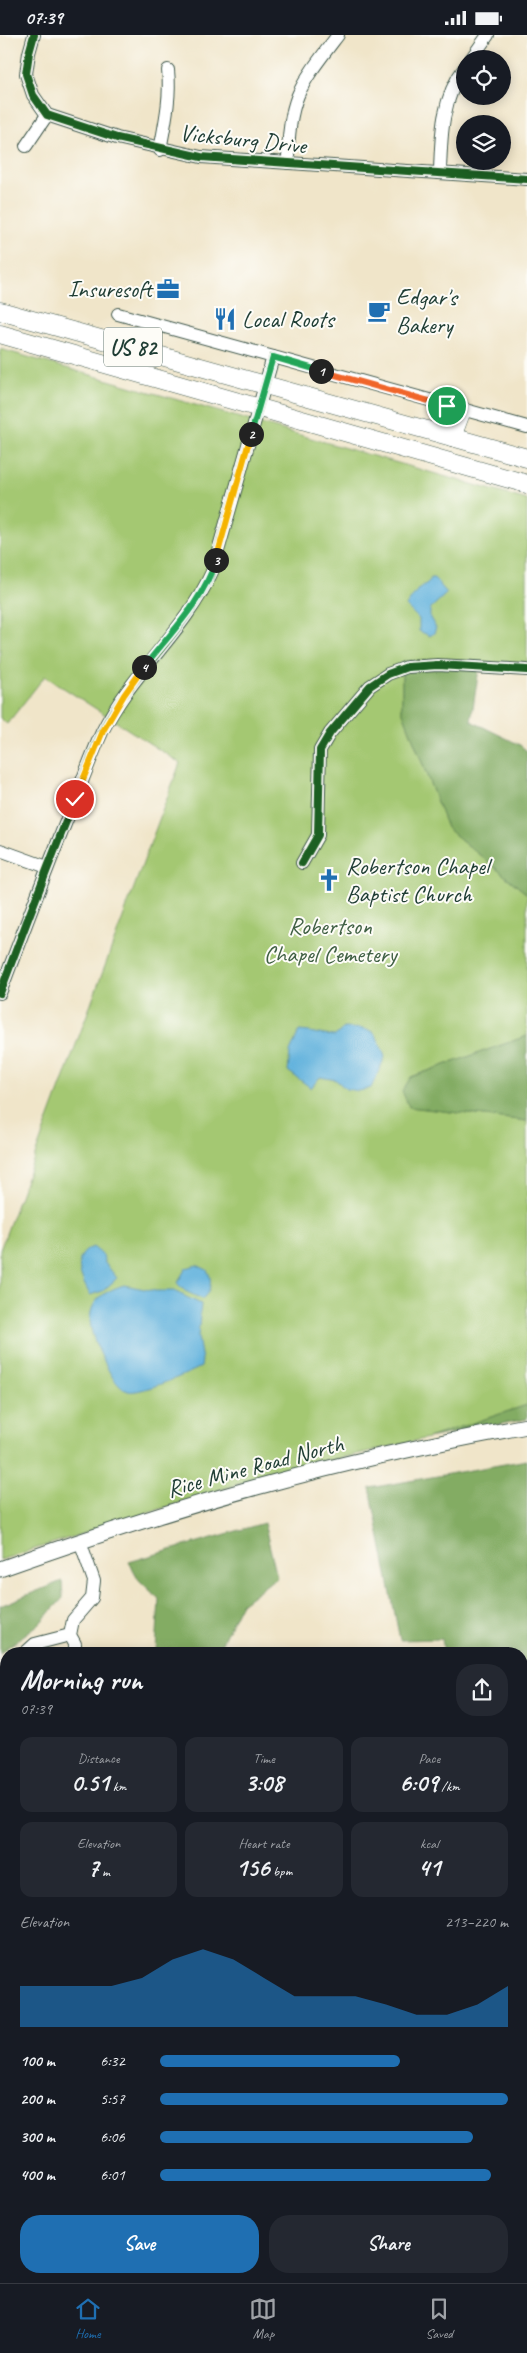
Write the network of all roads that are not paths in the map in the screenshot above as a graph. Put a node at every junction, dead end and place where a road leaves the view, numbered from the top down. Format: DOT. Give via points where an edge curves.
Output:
graph roads {
  1 [pos="34,35"];
  2 [pos="338,35"];
  3 [pos="488,35"];
  4 [pos="477,50"];
  5 [pos="168,69"];
  6 [pos="456,80"];
  7 [pos="47,115"];
  8 [pos="26,146"];
  9 [pos="160,150"];
  10 [pos="288,163"];
  11 [pos="440,172"];
  12 [pos="527,179"];
  13 [pos="0,311"];
  14 [pos="118,314"];
  15 [pos="0,334"];
  16 [pos="273,357"];
  17 [pos="265,384"];
  18 [pos="258,409"];
  19 [pos="462,410"];
  20 [pos="527,427"];
  21 [pos="452,437"];
  22 [pos="527,458"];
  23 [pos="527,484"];
  24 [pos="527,670"];
  25 [pos="0,850"];
  26 [pos="302,863"];
  27 [pos="48,867"];
  28 [pos="0,993"];
  29 [pos="527,1426"];
  30 [pos="80,1541"];
  31 [pos="0,1569"];
  32 [pos="70,1635"];
  33 [pos="32,1647"];
  34 [pos="76,1647"];
  1 -- 7 [label="street" via="26,74 33,95"];
  2 -- 10 [label="street" via="306,77 293,105 288,133"];
  3 -- 4 [label="street"];
  5 -- 9 [label="street" via="170,87"];
  6 -- 11 [label="street" via="448,101 442,135"];
  7 -- 8 [label="street"];
  7 -- 9 [label="street, Vicksburg Drive"];
  9 -- 10 [label="street, Vicksburg Drive" via="201,157"];
  10 -- 11 [label="street, Vicksburg Drive"];
  11 -- 12 [label="street, Vicksburg Drive"];
  13 -- 17 [label="highway, US 82"];
  14 -- 16 [label="street"];
  15 -- 18 [label="highway, US 82"];
  16 -- 17 [label="street"];
  16 -- 19 [label="street"];
  17 -- 18 [label="street"];
  17 -- 21 [label="highway, US 82"];
  18 -- 23 [label="highway, US 82"];
  18 -- 27 [label="street" via="218,552 203,592 124,695 103,731"];
  19 -- 20 [label="street"];
  19 -- 21 [label="highway"];
  21 -- 22 [label="highway, US 82"];
  24 -- 26 [label="street" via="438,665 407,667 370,686 330,733 320,751 318,835"];
  25 -- 27 [label="street"];
  27 -- 28 [label="street"];
  29 -- 30 [label="main road, Rice Mine Road North" via="268,1483"];
  30 -- 31 [label="main road, Rice Mine Road North"];
  30 -- 32 [label="street" via="94,1581 92,1598 73,1620"];
  32 -- 33 [label="street"];
  32 -- 34 [label="street"];
}
